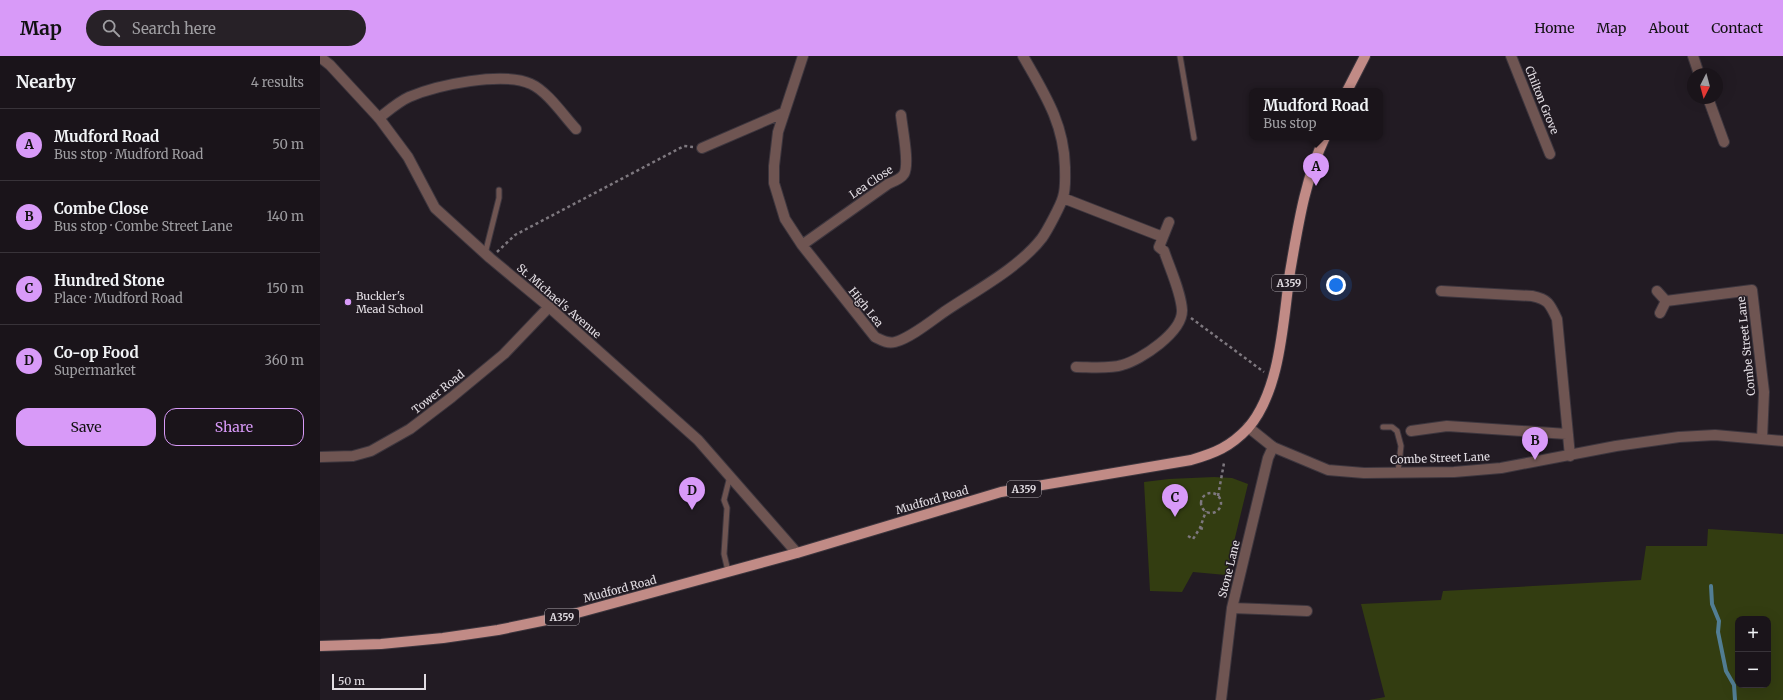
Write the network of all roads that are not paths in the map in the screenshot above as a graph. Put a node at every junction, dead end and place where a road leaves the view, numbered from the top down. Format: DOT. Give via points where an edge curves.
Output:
graph roads {
  1 [pos="803,56"];
  2 [pos="1023,56"];
  3 [pos="1180,56"];
  4 [pos="1365,56"];
  5 [pos="1510,56"];
  6 [pos="1693,56"];
  7 [pos="320,57"];
  8 [pos="1698,68"];
  9 [pos="1349,88"];
  10 [pos="1710,104"];
  11 [pos="783,113"];
  12 [pos="901,115"];
  13 [pos="379,118"];
  14 [pos="576,129"];
  15 [pos="1194,138"];
  16 [pos="1324,140"];
  17 [pos="1724,142"];
  18 [pos="702,148"];
  19 [pos="1550,154"];
  20 [pos="499,190"];
  21 [pos="1063,198"];
  22 [pos="1169,222"];
  23 [pos="1163,237"];
  24 [pos="802,245"];
  25 [pos="488,256"];
  26 [pos="1441,291"];
  27 [pos="1658,291"];
  28 [pos="1666,301"];
  29 [pos="549,307"];
  30 [pos="1660,312"];
  31 [pos="1076,367"];
  32 [pos="1248,427"];
  33 [pos="1383,427"];
  34 [pos="1411,431"];
  35 [pos="1567,434"];
  36 [pos="1762,438"];
  37 [pos="1783,441"];
  38 [pos="1273,447"];
  39 [pos="1570,456"];
  40 [pos="320,457"];
  41 [pos="1398,472"];
  42 [pos="730,476"];
  43 [pos="797,553"];
  44 [pos="728,572"];
  45 [pos="1232,608"];
  46 [pos="1306,611"];
  47 [pos="320,646"];
  48 [pos="1222,700"];
  1 -- 11 [label="street, High Lea"];
  2 -- 21 [label="street, High Lea" via="1050,104 1060,128 1065,152"];
  3 -- 15 [label="lane"];
  4 -- 9 [label="main road"];
  5 -- 19 [label="street, Chilton Grove"];
  6 -- 8 [label="street"];
  7 -- 13 [label="street, St. Michael's Avenue"];
  10 -- 17 [label="street"];
  11 -- 18 [label="street"];
  11 -- 24 [label="street, High Lea" via="775,149 774,183 785,220"];
  12 -- 24 [label="street, Lea Close" via="906,170 903,176"];
  13 -- 14 [label="street" via="408,98 444,86 479,80 512,80 531,84 541,91"];
  13 -- 25 [label="street, St. Michael's Avenue" via="408,157 435,208"];
  16 -- 32 [label="main road, Mudford Road / A359" via="1310,175 1300,217 1283,330 1272,378 1261,407"];
  20 -- 25 [label="lane"];
  21 -- 23 [label="street"];
  21 -- 24 [label="street, High Lea" via="1042,237 1025,256 926,324 894,342 883,342 874,337"];
  22 -- 23 [label="street"];
  23 -- 31 [label="street" via="1159,247 1164,252 1181,302 1182,312 1176,329 1141,356 1121,366"];
  25 -- 29 [label="street, St. Michael's Avenue"];
  26 -- 35 [label="street" via="1544,298 1557,319"];
  27 -- 28 [label="street"];
  28 -- 30 [label="street"];
  28 -- 36 [label="street, Combe Street Lane" via="1752,290 1764,392"];
  29 -- 40 [label="street, Tower Road" via="504,354 410,429 371,451 353,456"];
  29 -- 42 [label="street, St. Michael's Avenue" via="698,440"];
  32 -- 38 [label="street, Combe Street Lane"];
  32 -- 43 [label="main road, Mudford Road / A359" via="1217,452 1191,460 1001,492"];
  33 -- 41 [label="lane" via="1392,427 1397,431 1401,446"];
  34 -- 35 [label="street" via="1447,426"];
  35 -- 39 [label="street"];
  36 -- 37 [label="street, Combe Street Lane"];
  36 -- 39 [label="street, Combe Street Lane" via="1715,435 1679,437"];
  38 -- 41 [label="street, Combe Street Lane" via="1328,470"];
  38 -- 45 [label="street, Stone Lane" via="1268,458"];
  39 -- 41 [label="street, Combe Street Lane" via="1500,468 1454,472"];
  42 -- 43 [label="street, St. Michael's Avenue"];
  42 -- 44 [label="lane" via="724,500 727,508 724,554"];
  43 -- 44 [label="main road, Mudford Road / A359"];
  44 -- 47 [label="main road, Mudford Road / A359" via="566,616 498,630 382,644"];
  45 -- 46 [label="street"];
  45 -- 48 [label="street, Stone Lane"];
}
